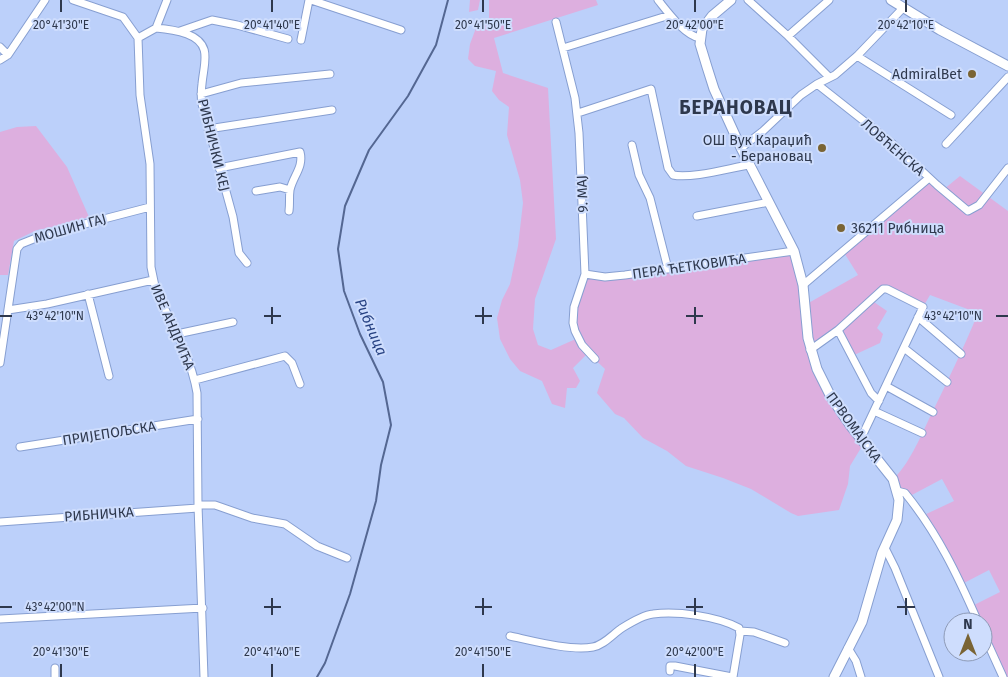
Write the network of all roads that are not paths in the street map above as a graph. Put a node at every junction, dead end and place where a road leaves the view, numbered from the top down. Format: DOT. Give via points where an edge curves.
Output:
graph roads {
  1 [pos="45,0"];
  2 [pos="73,0"];
  3 [pos="167,0"];
  4 [pos="310,0"];
  5 [pos="658,0"];
  6 [pos="732,0"];
  7 [pos="748,0"];
  8 [pos="829,0"];
  9 [pos="892,0"];
  10 [pos="903,8"];
  11 [pos="670,15"];
  12 [pos="556,22"];
  13 [pos="156,28"];
  14 [pos="401,30"];
  15 [pos="179,32"];
  16 [pos="788,36"];
  17 [pos="138,38"];
  18 [pos="700,38"];
  19 [pos="288,39"];
  20 [pos="301,40"];
  21 [pos="0,47"];
  22 [pos="563,48"];
  23 [pos="8,54"];
  24 [pos="857,56"];
  25 [pos="0,60"];
  26 [pos="1008,66"];
  27 [pos="820,68"];
  28 [pos="330,74"];
  29 [pos="829,77"];
  30 [pos="1008,77"];
  31 [pos="818,83"];
  32 [pos="201,94"];
  33 [pos="332,110"];
  34 [pos="578,113"];
  35 [pos="951,115"];
  36 [pos="208,129"];
  37 [pos="946,144"];
  38 [pos="632,145"];
  39 [pos="740,148"];
  40 [pos="749,165"];
  41 [pos="219,168"];
  42 [pos="1008,168"];
  43 [pos="929,178"];
  44 [pos="290,190"];
  45 [pos="256,191"];
  46 [pos="769,202"];
  47 [pos="150,207"];
  48 [pos="290,211"];
  49 [pos="697,216"];
  50 [pos="794,251"];
  51 [pos="247,263"];
  52 [pos="668,269"];
  53 [pos="585,274"];
  54 [pos="153,280"];
  55 [pos="802,285"];
  56 [pos="88,294"];
  57 [pos="8,310"];
  58 [pos="918,317"];
  59 [pos="233,322"];
  60 [pos="838,330"];
  61 [pos="177,334"];
  62 [pos="904,348"];
  63 [pos="810,350"];
  64 [pos="961,354"];
  65 [pos="595,359"];
  66 [pos="0,363"];
  67 [pos="109,376"];
  68 [pos="195,380"];
  69 [pos="947,382"];
  70 [pos="300,384"];
  71 [pos="886,386"];
  72 [pos="879,401"];
  73 [pos="874,411"];
  74 [pos="932,412"];
  75 [pos="198,420"];
  76 [pos="922,433"];
  77 [pos="859,437"];
  78 [pos="20,447"];
  79 [pos="897,490"];
  80 [pos="198,506"];
  81 [pos="0,522"];
  82 [pos="885,548"];
  83 [pos="347,558"];
  84 [pos="202,608"];
  85 [pos="974,612"];
  86 [pos="0,619"];
  87 [pos="740,631"];
  88 [pos="510,636"];
  89 [pos="785,643"];
  90 [pos="848,648"];
  91 [pos="993,656"];
  92 [pos="55,668"];
  93 [pos="670,671"];
  94 [pos="1002,676"];
  95 [pos="55,677"];
  96 [pos="204,677"];
  97 [pos="732,677"];
  98 [pos="834,677"];
  99 [pos="860,677"];
  100 [pos="939,677"];
  1 -- 23 [label="street"];
  2 -- 17 [label="street" via="123,17"];
  3 -- 13 [label="street"];
  4 -- 14 [label="street"];
  4 -- 20 [label="street"];
  5 -- 11 [label="street"];
  6 -- 18 [label="main road" via="706,23"];
  7 -- 16 [label="street"];
  8 -- 16 [label="street"];
  9 -- 10 [label="main road"];
  10 -- 24 [label="street"];
  10 -- 26 [label="main road"];
  11 -- 18 [label="street" via="691,35"];
  11 -- 22 [label="street"];
  12 -- 22 [label="street, 9. МАЈ"];
  13 -- 15 [label="street, РИБНИЧКИ КЕЈ"];
  13 -- 17 [label="street"];
  15 -- 19 [label="street" via="212,20"];
  15 -- 32 [label="street, РИБНИЧКИ КЕЈ" via="202,43 205,70"];
  16 -- 27 [label="street"];
  17 -- 47 [label="street, ИВЕ АНДРИЋА" via="140,95 150,164"];
  18 -- 39 [label="main road, ПРВОМАЈСКА" via="714,89"];
  21 -- 23 [label="street"];
  22 -- 34 [label="street, 9. МАЈ"];
  23 -- 25 [label="street"];
  24 -- 29 [label="street"];
  24 -- 35 [label="street"];
  27 -- 29 [label="street"];
  27 -- 31 [label="street"];
  28 -- 32 [label="street" via="241,82"];
  29 -- 31 [label="street"];
  30 -- 37 [label="street"];
  31 -- 39 [label="street"];
  31 -- 43 [label="street, ЛОВЋЕНСКА"];
  32 -- 36 [label="street, РИБНИЧКИ КЕЈ"];
  33 -- 36 [label="street"];
  34 -- 40 [label="street" via="651,89 671,174 684,176"];
  34 -- 53 [label="street, 9. МАЈ"];
  36 -- 41 [label="street, РИБНИЧКИ КЕЈ"];
  38 -- 52 [label="street" via="639,175 650,198"];
  39 -- 40 [label="main road, ПРВОМАЈСКА"];
  40 -- 46 [label="main road, ПРВОМАЈСКА"];
  41 -- 44 [label="street" via="300,152 301,166"];
  41 -- 51 [label="street, РИБНИЧКИ КЕЈ" via="239,253"];
  42 -- 43 [label="street, ЛОВЋЕНСКА" via="979,205 968,211"];
  43 -- 55 [label="street"];
  44 -- 45 [label="street" via="280,187"];
  44 -- 48 [label="street"];
  46 -- 49 [label="street"];
  46 -- 50 [label="main road, ПРВОМАЈСКА"];
  47 -- 54 [label="street, ИВЕ АНДРИЋА"];
  47 -- 57 [label="street, МОШИН ГАЈ" via="46,234 20,244"];
  50 -- 52 [label="street, ПЕРА ЋЕТКОВИЋА"];
  50 -- 55 [label="main road, ПРВОМАЈСКА"];
  52 -- 53 [label="street, ПЕРА ЋЕТКОВИЋА" via="605,277"];
  53 -- 65 [label="street, 9. МАЈ" via="574,307 573,323 582,345"];
  54 -- 56 [label="street"];
  54 -- 61 [label="street, ИВЕ АНДРИЋА"];
  55 -- 63 [label="main road, ПРВОМАЈСКА"];
  56 -- 57 [label="street"];
  56 -- 67 [label="street"];
  57 -- 66 [label="street, МОШИН ГАЈ"];
  58 -- 60 [label="street" via="923,307 883,289"];
  58 -- 62 [label="street"];
  58 -- 64 [label="street"];
  59 -- 61 [label="street"];
  60 -- 63 [label="street"];
  60 -- 72 [label="street" via="871,393"];
  61 -- 68 [label="street, ИВЕ АНДРИЋА"];
  62 -- 69 [label="street"];
  62 -- 71 [label="street"];
  63 -- 77 [label="main road, ПРВОМАЈСКА" via="823,383"];
  68 -- 70 [label="street" via="285,356 292,363"];
  68 -- 75 [label="street, ИВЕ АНДРИЋА"];
  71 -- 72 [label="street"];
  71 -- 74 [label="street"];
  72 -- 73 [label="street"];
  73 -- 76 [label="street, ПРВОМАЈСКА"];
  73 -- 77 [label="street"];
  75 -- 78 [label="street, ПРИЈЕПОЉСКА"];
  75 -- 80 [label="street, ИВЕ АНДРИЋА"];
  77 -- 79 [label="main road, ПРВОМАЈСКА" via="890,474"];
  79 -- 82 [label="main road, ПРВОМАЈСКА" via="898,516"];
  79 -- 85 [label="street" via="905,493 938,538"];
  80 -- 81 [label="street, РИБНИЧКА"];
  80 -- 83 [label="street, РИБНИЧКА" via="215,505 252,518 285,524 317,546"];
  80 -- 84 [label="street, ИВЕ АНДРИЋА"];
  82 -- 90 [label="main road, ПРВОМАЈСКА" via="862,622"];
  82 -- 100 [label="street"];
  84 -- 86 [label="street"];
  84 -- 96 [label="street, ИВЕ АНДРИЋА"];
  87 -- 88 [label="street" via="736,626 703,617 654,614 591,647"];
  87 -- 89 [label="street" via="754,632"];
  87 -- 97 [label="street"];
  90 -- 98 [label="main road, ПРВОМАЈСКА"];
  90 -- 99 [label="street"];
  91 -- 94 [label="street"];
  92 -- 95 [label="street"];
  93 -- 97 [label="street" via="670,666 675,666"];
}
